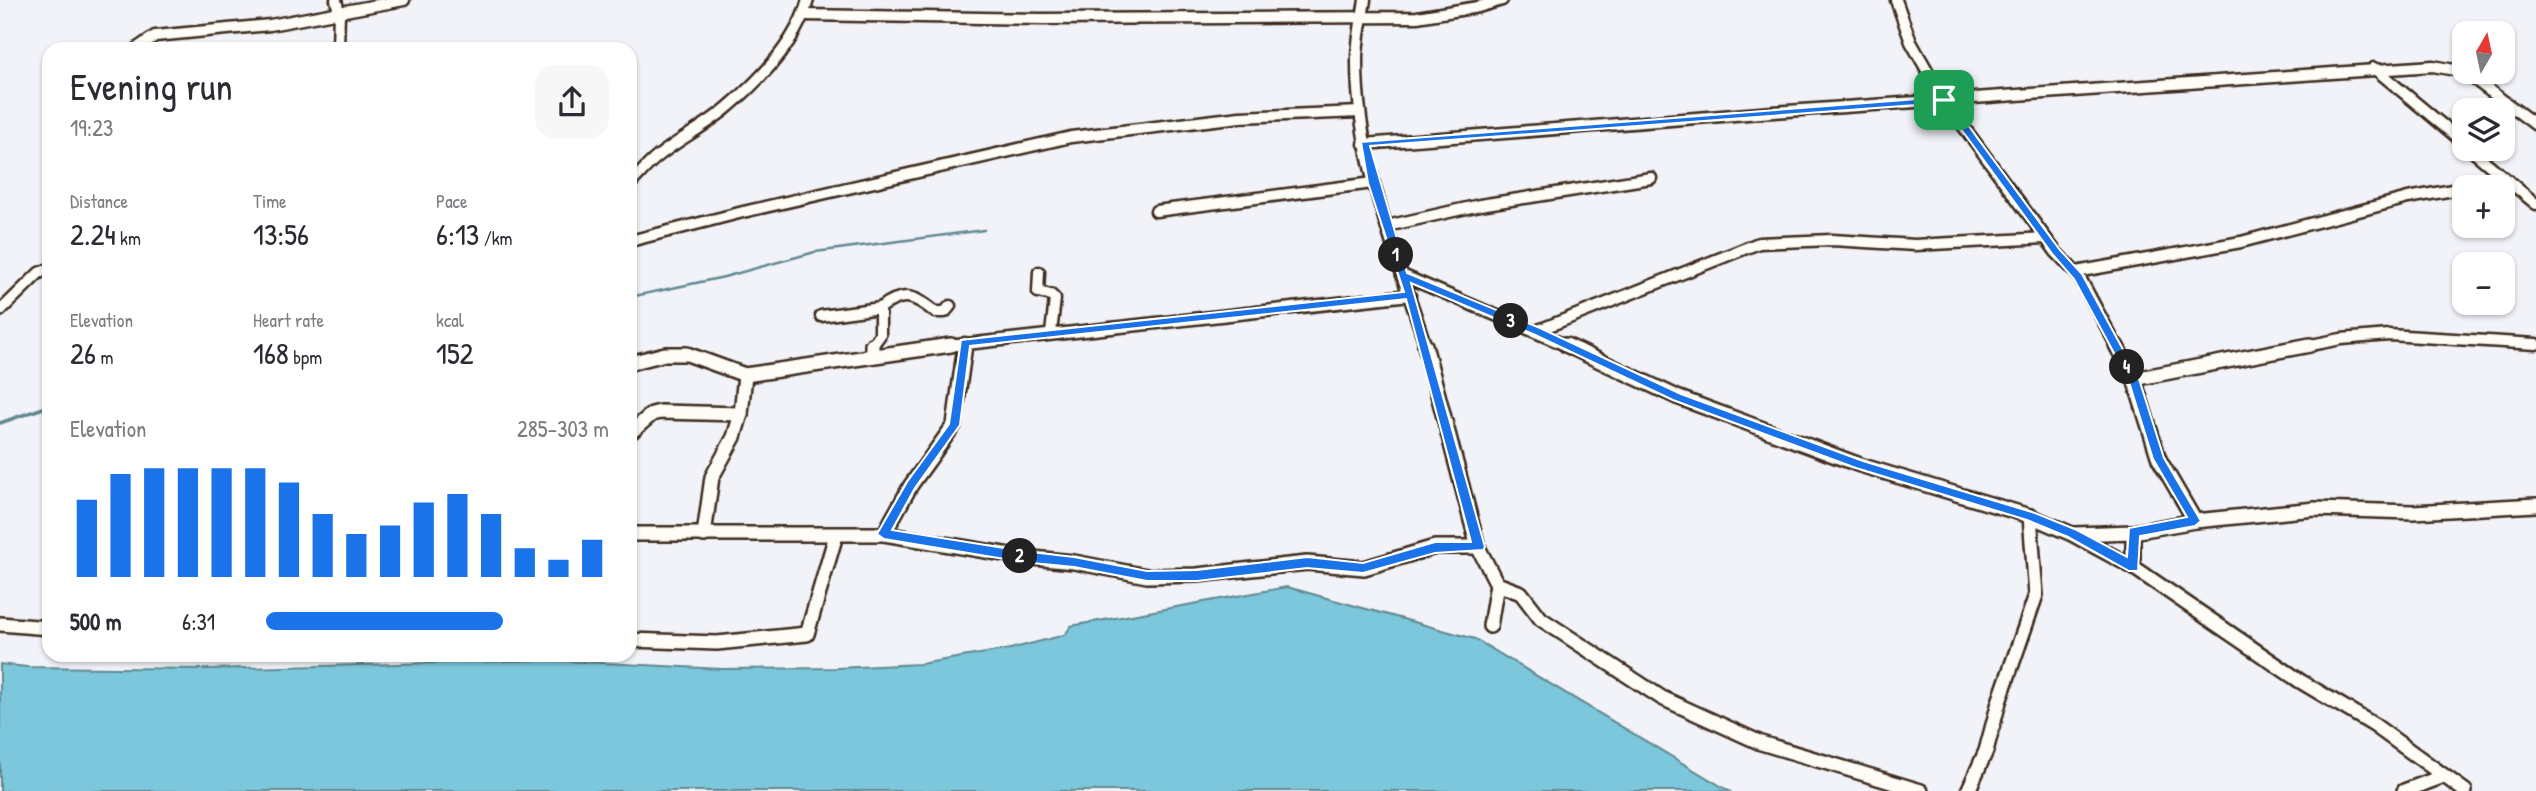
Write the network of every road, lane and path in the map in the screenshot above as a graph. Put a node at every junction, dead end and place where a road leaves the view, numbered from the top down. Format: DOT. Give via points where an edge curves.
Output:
graph roads {
  1 [pos="336,0"];
  2 [pos="404,0"];
  3 [pos="808,0"];
  4 [pos="1365,0"];
  5 [pos="1502,0"];
  6 [pos="1896,0"];
  7 [pos="339,12"];
  8 [pos="804,15"];
  9 [pos="1362,16"];
  10 [pos="146,42"];
  11 [pos="338,42"];
  12 [pos="2374,68"];
  13 [pos="1944,100"];
  14 [pos="1360,112"];
  15 [pos="2536,125"];
  16 [pos="2452,134"];
  17 [pos="1364,144"];
  18 [pos="2485,161"];
  19 [pos="2502,175"];
  20 [pos="637,177"];
  21 [pos="1651,178"];
  22 [pos="1373,183"];
  23 [pos="2515,186"];
  24 [pos="2452,190"];
  25 [pos="2536,204"];
  26 [pos="1156,211"];
  27 [pos="1387,226"];
  28 [pos="2045,237"];
  29 [pos="637,239"];
  30 [pos="42,272"];
  31 [pos="1039,272"];
  32 [pos="2076,272"];
  33 [pos="1402,275"];
  34 [pos="1410,295"];
  35 [pos="950,306"];
  36 [pos="1,308"];
  37 [pos="880,308"];
  38 [pos="821,316"];
  39 [pos="1536,331"];
  40 [pos="1051,333"];
  41 [pos="965,343"];
  42 [pos="2536,344"];
  43 [pos="873,356"];
  44 [pos="637,361"];
  45 [pos="745,375"];
  46 [pos="2134,379"];
  47 [pos="741,414"];
  48 [pos="637,427"];
  49 [pos="2536,505"];
  50 [pos="2030,516"];
  51 [pos="2195,521"];
  52 [pos="2133,532"];
  53 [pos="637,534"];
  54 [pos="884,534"];
  55 [pos="2072,534"];
  56 [pos="704,535"];
  57 [pos="836,535"];
  58 [pos="1478,547"];
  59 [pos="2133,567"];
  60 [pos="1497,584"];
  61 [pos="0,624"];
  62 [pos="1490,626"];
  63 [pos="42,627"];
  64 [pos="637,640"];
  65 [pos="2445,776"];
  66 [pos="1921,791"];
  67 [pos="1968,791"];
  68 [pos="2404,791"];
  69 [pos="2465,791"];
  1 -- 7 [label="street"];
  2 -- 7 [label="street"];
  3 -- 8 [label="street"];
  4 -- 9 [label="street"];
  5 -- 9 [label="street" via="1416,16"];
  6 -- 13 [label="street" via="1911,42"];
  7 -- 10 [label="street" via="270,25 178,32"];
  7 -- 11 [label="street"];
  8 -- 9 [label="street" via="1042,19"];
  8 -- 20 [label="street" via="752,84"];
  9 -- 14 [label="street" via="1357,58"];
  12 -- 13 [label="street"];
  12 -- 15 [label="street" via="2433,66 2460,71"];
  12 -- 16 [label="street"];
  13 -- 17 [label="street"];
  13 -- 28 [label="street"];
  14 -- 17 [label="street"];
  14 -- 29 [label="street" via="1240,117 1071,138"];
  17 -- 22 [label="street"];
  18 -- 19 [label="street"];
  21 -- 27 [label="street" via="1480,205"];
  22 -- 26 [label="street"];
  22 -- 27 [label="street"];
  23 -- 25 [label="street"];
  24 -- 32 [label="street" via="2241,242"];
  27 -- 33 [label="street"];
  28 -- 32 [label="street"];
  28 -- 39 [label="street" via="1915,245 1832,240 1759,243"];
  30 -- 36 [label="street"];
  31 -- 40 [label="street" via="1038,292 1055,299"];
  32 -- 46 [label="street"];
  33 -- 34 [label="street"];
  33 -- 39 [label="street"];
  34 -- 40 [label="street"];
  34 -- 58 [label="street"];
  35 -- 37 [label="street" via="946,312 935,312 920,299 911,298 895,299"];
  37 -- 38 [label="street"];
  37 -- 43 [label="street" via="880,335 872,347"];
  39 -- 50 [label="street" via="1677,397 1860,465"];
  40 -- 41 [label="street"];
  41 -- 43 [label="street"];
  41 -- 54 [label="street" via="954,425 911,485"];
  42 -- 46 [label="street" via="2389,335 2353,338"];
  43 -- 45 [label="street"];
  44 -- 45 [label="street" via="687,354"];
  45 -- 47 [label="street"];
  46 -- 51 [label="street" via="2159,459"];
  47 -- 48 [label="street" via="660,412"];
  47 -- 56 [label="street" via="712,477"];
  49 -- 51 [label="street" via="2413,512 2315,509"];
  50 -- 55 [label="street"];
  50 -- 67 [label="street" via="2036,595 1986,751"];
  51 -- 52 [label="street"];
  52 -- 55 [label="street"];
  52 -- 59 [label="street"];
  53 -- 56 [label="street"];
  54 -- 57 [label="street"];
  54 -- 58 [label="street" via="1147,576 1307,563 1363,568 1435,547"];
  55 -- 59 [label="street"];
  56 -- 57 [label="street"];
  57 -- 64 [label="street" via="807,634 717,643"];
  58 -- 60 [label="street"];
  59 -- 65 [label="street"];
  60 -- 62 [label="street"];
  60 -- 66 [label="street" via="1521,593 1541,619 1662,698 1761,743"];
  61 -- 63 [label="street"];
  65 -- 68 [label="street"];
  65 -- 69 [label="street"];
}
